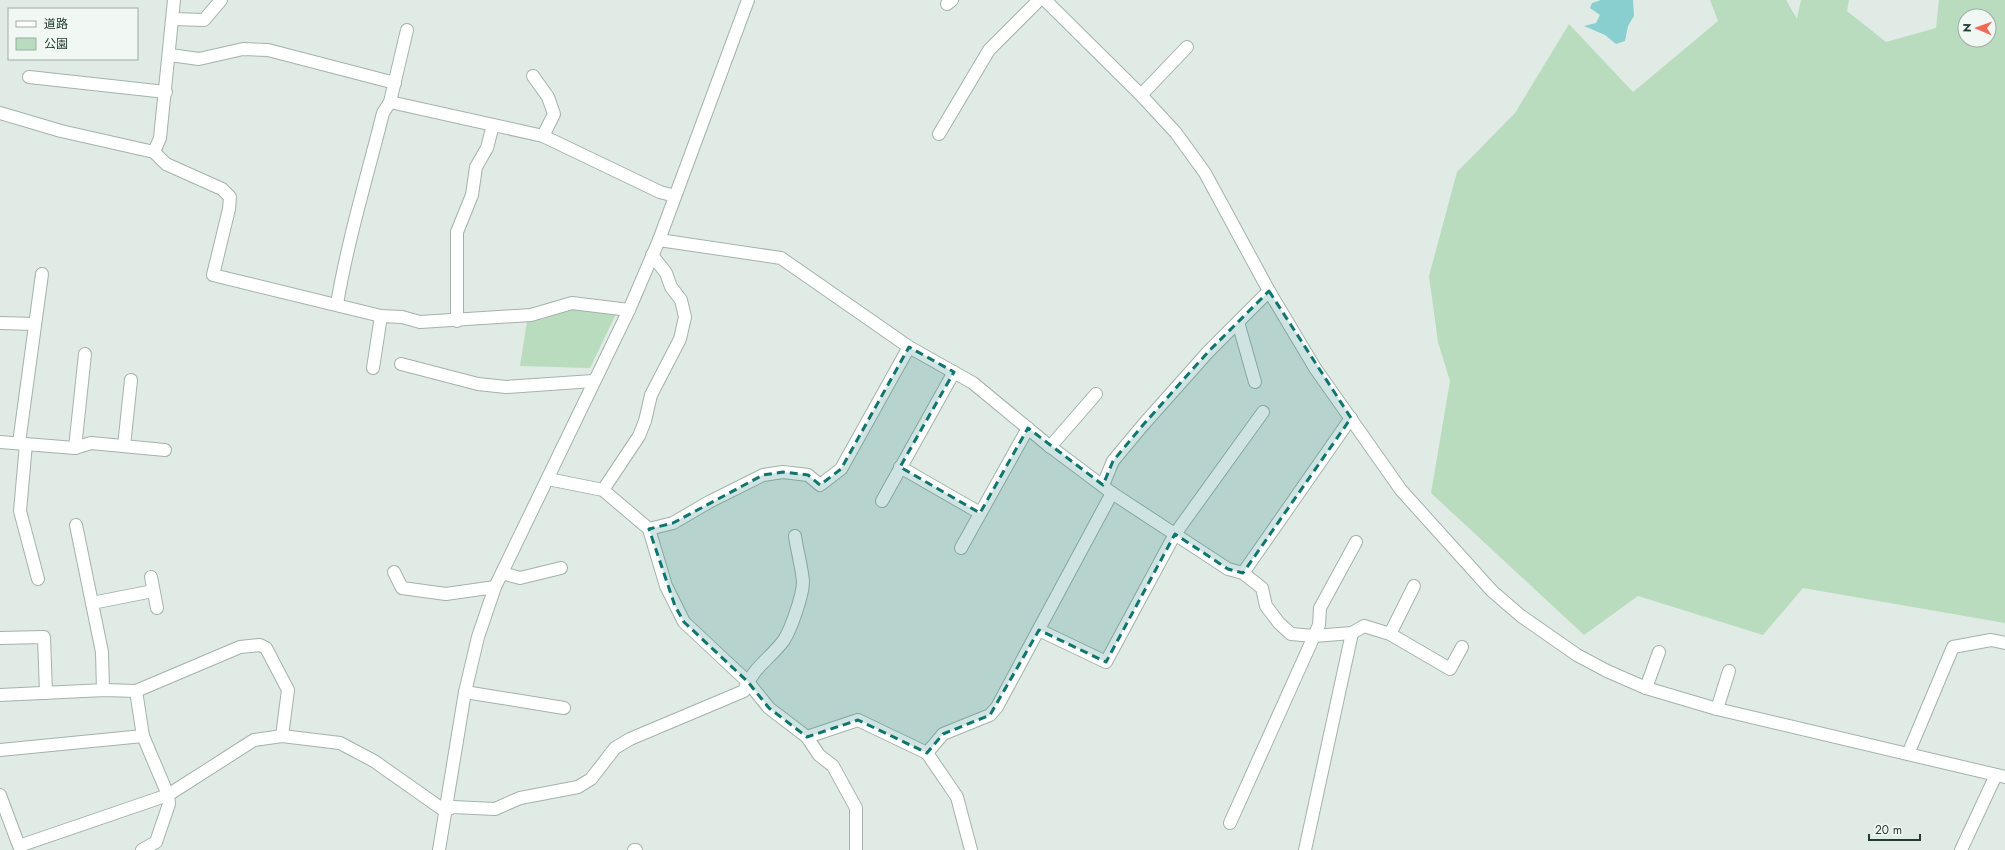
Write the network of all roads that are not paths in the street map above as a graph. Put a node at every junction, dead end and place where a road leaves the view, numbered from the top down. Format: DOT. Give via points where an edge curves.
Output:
graph roads {
  1 [pos="174,0"];
  2 [pos="221,0"];
  3 [pos="748,0"];
  4 [pos="1039,0"];
  5 [pos="1045,0"];
  6 [pos="173,18"];
  7 [pos="407,30"];
  8 [pos="1187,47"];
  9 [pos="170,55"];
  10 [pos="533,76"];
  11 [pos="29,77"];
  12 [pos="395,83"];
  13 [pos="166,92"];
  14 [pos="1141,95"];
  15 [pos="390,102"];
  16 [pos="0,114"];
  17 [pos="493,125"];
  18 [pos="939,134"];
  19 [pos="543,136"];
  20 [pos="154,152"];
  21 [pos="676,196"];
  22 [pos="659,240"];
  23 [pos="652,255"];
  24 [pos="42,274"];
  25 [pos="1269,292"];
  26 [pos="337,304"];
  27 [pos="629,310"];
  28 [pos="381,316"];
  29 [pos="457,321"];
  30 [pos="1238,322"];
  31 [pos="0,323"];
  32 [pos="36,324"];
  33 [pos="909,347"];
  34 [pos="85,354"];
  35 [pos="401,364"];
  36 [pos="373,368"];
  37 [pos="954,372"];
  38 [pos="131,380"];
  39 [pos="593,381"];
  40 [pos="1255,382"];
  41 [pos="1096,394"];
  42 [pos="1264,412"];
  43 [pos="1351,418"];
  44 [pos="1028,428"];
  45 [pos="0,442"];
  46 [pos="23,444"];
  47 [pos="124,446"];
  48 [pos="1050,447"];
  49 [pos="75,448"];
  50 [pos="165,450"];
  51 [pos="900,467"];
  52 [pos="548,479"];
  53 [pos="1103,485"];
  54 [pos="603,490"];
  55 [pos="1112,493"];
  56 [pos="882,501"];
  57 [pos="980,513"];
  58 [pos="76,525"];
  59 [pos="648,528"];
  60 [pos="1175,534"];
  61 [pos="795,536"];
  62 [pos="1356,542"];
  63 [pos="961,548"];
  64 [pos="561,568"];
  65 [pos="394,572"];
  66 [pos="502,573"];
  67 [pos="1243,573"];
  68 [pos="151,577"];
  69 [pos="38,579"];
  70 [pos="1414,586"];
  71 [pos="495,587"];
  72 [pos="153,591"];
  73 [pos="92,603"];
  74 [pos="157,608"];
  75 [pos="1039,630"];
  76 [pos="1352,633"];
  77 [pos="1390,634"];
  78 [pos="1314,636"];
  79 [pos="0,638"];
  80 [pos="2005,643"];
  81 [pos="1462,647"];
  82 [pos="1659,652"];
  83 [pos="1729,671"];
  84 [pos="748,682"];
  85 [pos="1646,688"];
  86 [pos="103,690"];
  87 [pos="136,691"];
  88 [pos="465,692"];
  89 [pos="46,693"];
  90 [pos="0,695"];
  91 [pos="564,708"];
  92 [pos="1717,709"];
  93 [pos="143,736"];
  94 [pos="282,736"];
  95 [pos="807,737"];
  96 [pos="0,750"];
  97 [pos="927,753"];
  98 [pos="1908,754"];
  99 [pos="2001,776"];
  100 [pos="0,795"];
  101 [pos="168,795"];
  102 [pos="445,811"];
  103 [pos="1230,823"];
  104 [pos="142,850"];
  105 [pos="439,850"];
  106 [pos="856,850"];
  107 [pos="971,850"];
  108 [pos="1305,850"];
  109 [pos="1961,850"];
  1 -- 6 [label="street"];
  2 -- 6 [label="street" via="204,20"];
  3 -- 21 [label="street"];
  4 -- 18 [label="street" via="989,50"];
  5 -- 14 [label="street"];
  6 -- 9 [label="street"];
  7 -- 12 [label="street"];
  8 -- 14 [label="street"];
  9 -- 12 [label="street" via="199,58 243,48 268,50"];
  9 -- 13 [label="street"];
  10 -- 19 [label="street" via="548,97 554,114"];
  11 -- 13 [label="street"];
  12 -- 15 [label="street"];
  13 -- 20 [label="street" via="160,138"];
  14 -- 25 [label="street" via="1176,133 1205,173"];
  15 -- 17 [label="street"];
  15 -- 26 [label="street" via="383,113 361,203 352,228"];
  16 -- 20 [label="street"];
  17 -- 19 [label="street"];
  17 -- 29 [label="street" via="487,148 476,167 472,195 457,232"];
  19 -- 21 [label="street" via="660,192"];
  20 -- 26 [label="street" via="166,164 222,189 230,197 213,275"];
  21 -- 22 [label="street"];
  22 -- 23 [label="street"];
  22 -- 33 [label="street" via="781,258"];
  23 -- 27 [label="street"];
  23 -- 54 [label="street" via="666,272 671,287 681,300 685,317 680,340 651,395 639,436"];
  24 -- 32 [label="street"];
  25 -- 30 [label="street"];
  25 -- 43 [label="street" via="1315,368"];
  26 -- 28 [label="street"];
  27 -- 29 [label="street" via="572,303 531,315"];
  27 -- 39 [label="street"];
  28 -- 29 [label="street" via="402,317 420,322"];
  28 -- 36 [label="street"];
  30 -- 40 [label="street"];
  30 -- 53 [label="street" via="1208,352 1113,461"];
  31 -- 32 [label="street"];
  32 -- 46 [label="street"];
  33 -- 37 [label="street"];
  33 -- 59 [label="street" via="841,469 820,485 808,475 782,472 763,475 673,522"];
  34 -- 49 [label="street"];
  35 -- 39 [label="street" via="478,384 506,387"];
  37 -- 44 [label="street" via="973,383"];
  37 -- 51 [label="street"];
  38 -- 47 [label="street"];
  39 -- 52 [label="street"];
  41 -- 48 [label="street"];
  42 -- 60 [label="street"];
  43 -- 67 [label="street"];
  43 -- 85 [label="street" via="1401,490 1492,591 1521,616 1577,655"];
  44 -- 48 [label="street"];
  44 -- 57 [label="street"];
  45 -- 46 [label="street"];
  46 -- 49 [label="street"];
  46 -- 69 [label="street" via="20,511"];
  47 -- 49 [label="street" via="91,443"];
  47 -- 50 [label="street"];
  48 -- 53 [label="street"];
  51 -- 56 [label="street"];
  51 -- 57 [label="street"];
  52 -- 54 [label="street"];
  52 -- 66 [label="street"];
  53 -- 55 [label="street"];
  54 -- 59 [label="street"];
  55 -- 60 [label="street"];
  55 -- 75 [label="street"];
  57 -- 63 [label="street"];
  58 -- 73 [label="street"];
  59 -- 84 [label="street" via="666,586 684,622"];
  60 -- 67 [label="street" via="1228,569"];
  60 -- 75 [label="street" via="1106,662"];
  61 -- 84 [label="street" via="803,583 796,611 784,640 760,664"];
  62 -- 78 [label="street" via="1320,608 1319,625"];
  64 -- 66 [label="street" via="520,578"];
  65 -- 71 [label="street" via="402,588 419,591 446,594"];
  66 -- 71 [label="street"];
  67 -- 78 [label="street" via="1262,588 1266,606 1278,623 1291,634"];
  68 -- 72 [label="street"];
  70 -- 77 [label="street"];
  71 -- 88 [label="street" via="478,637"];
  72 -- 73 [label="street"];
  72 -- 74 [label="street"];
  73 -- 86 [label="street" via="102,652"];
  75 -- 97 [label="street" via="997,707 990,715 943,734"];
  76 -- 77 [label="street" via="1364,626"];
  76 -- 78 [label="street"];
  76 -- 108 [label="street"];
  77 -- 81 [label="street" via="1450,669"];
  78 -- 103 [label="street"];
  79 -- 89 [label="street" via="44,637"];
  80 -- 98 [label="street" via="1991,640 1953,647"];
  82 -- 85 [label="street"];
  83 -- 92 [label="street"];
  84 -- 95 [label="street" via="769,708"];
  84 -- 102 [label="street" via="744,691 630,738 615,748 591,779 578,787 520,798 495,809 453,808"];
  85 -- 92 [label="street"];
  86 -- 87 [label="street"];
  86 -- 89 [label="street"];
  87 -- 93 [label="street"];
  87 -- 94 [label="street" via="240,647 260,645 266,648 288,690"];
  88 -- 91 [label="street"];
  88 -- 102 [label="street"];
  89 -- 90 [label="street"];
  92 -- 98 [label="street"];
  93 -- 96 [label="street"];
  93 -- 101 [label="street"];
  94 -- 101 [label="street" via="254,740"];
  94 -- 102 [label="street" via="340,743 374,761"];
  95 -- 97 [label="street" via="858,720"];
  95 -- 106 [label="street" via="819,756 833,766 856,808"];
  97 -- 107 [label="street" via="957,797"];
  98 -- 99 [label="street"];
  99 -- 109 [label="street"];
  100 -- 101 [label="street" via="19,846"];
  101 -- 104 [label="street" via="168,804 156,842"];
  102 -- 105 [label="street"];
}
